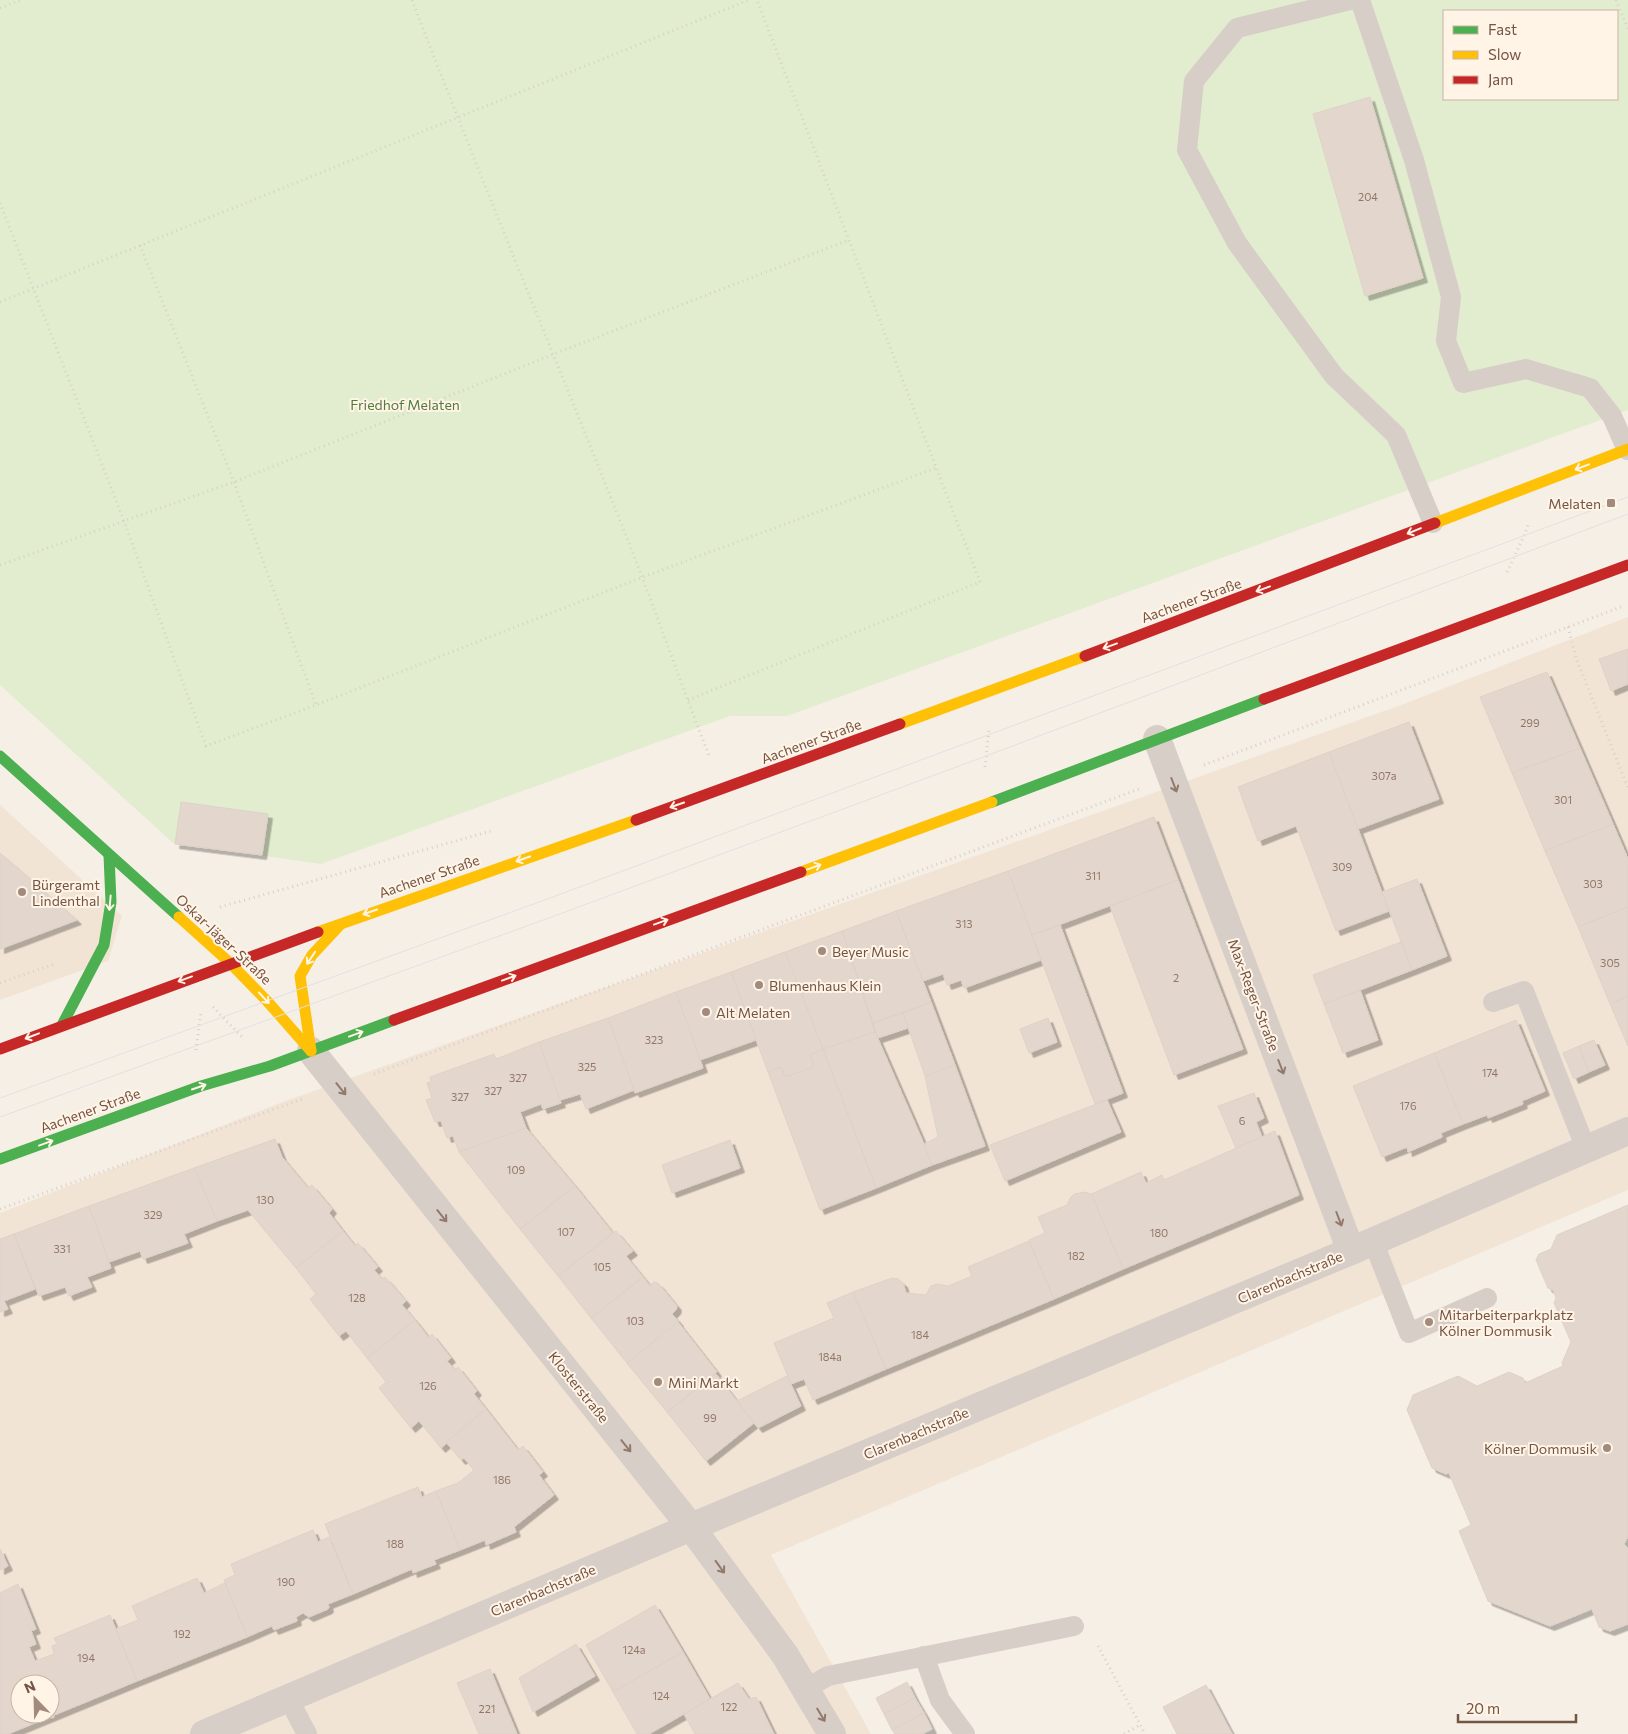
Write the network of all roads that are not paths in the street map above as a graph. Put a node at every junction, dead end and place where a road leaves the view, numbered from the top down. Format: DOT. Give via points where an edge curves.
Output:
graph roads {
  1 [pos="1350,0"];
  2 [pos="1360,0"];
  3 [pos="1627,450"];
  4 [pos="1433,524"];
  5 [pos="1628,565"];
  6 [pos="1157,739"];
  7 [pos="0,756"];
  8 [pos="109,854"];
  9 [pos="343,922"];
  10 [pos="230,963"];
  11 [pos="1493,1002"];
  12 [pos="62,1025"];
  13 [pos="0,1048"];
  14 [pos="311,1051"];
  15 [pos="1628,1131"];
  16 [pos="1586,1149"];
  17 [pos="0,1159"];
  18 [pos="1362,1246"];
  19 [pos="1487,1298"];
  20 [pos="691,1527"];
  21 [pos="1074,1626"];
  22 [pos="924,1656"];
  23 [pos="805,1689"];
  24 [pos="288,1698"];
  25 [pos="204,1734"];
  26 [pos="307,1734"];
  27 [pos="832,1734"];
  28 [pos="965,1734"];
  1 -- 4 [label="lane" via="1237,28 1194,81 1187,150 1238,243 1334,376 1396,435"];
  2 -- 3 [label="lane" via="1414,160 1451,297 1446,341 1463,383 1526,369 1590,388 1612,416"];
  3 -- 4 [label="main road, Aachener Straße, one-way"];
  4 -- 9 [label="main road, Aachener Straße, one-way" via="723,789"];
  5 -- 6 [label="main road, Aachener Straße"];
  14 -- 6 [label="main road, Aachener Straße, one-way"];
  6 -- 18 [label="street, Max-Reger-Straße, one-way"];
  7 -- 8 [label="main road, Oskar-Jäger-Straße"];
  8 -- 10 [label="main road, Oskar-Jäger-Straße"];
  8 -- 12 [label="main road, one-way" via="111,902 104,945"];
  9 -- 10 [label="main road, Aachener Straße"];
  9 -- 14 [label="main road, one-way" via="312,955 300,976"];
  10 -- 12 [label="main road, Aachener Straße, one-way"];
  10 -- 14 [label="main road, Oskar-Jäger-Straße, one-way"];
  11 -- 16 [label="lane" via="1524,992"];
  12 -- 13 [label="main road, Aachener Straße, one-way"];
  17 -- 14 [label="main road, Aachener Straße, one-way" via="201,1086"];
  14 -- 20 [label="street, Klosterstraße, one-way"];
  15 -- 16 [label="street, Clarenbachstraße"];
  16 -- 18 [label="street, Clarenbachstraße"];
  18 -- 19 [label="lane" via="1409,1333"];
  18 -- 20 [label="street, Clarenbachstraße"];
  20 -- 23 [label="street, Klosterstraße, one-way" via="785,1655"];
  20 -- 24 [label="street, Clarenbachstraße"];
  21 -- 22 [label="lane"];
  22 -- 23 [label="lane" via="828,1676"];
  22 -- 28 [label="lane" via="940,1700"];
  23 -- 27 [label="street, Klosterstraße, one-way"];
  24 -- 25 [label="street, Clarenbachstraße"];
  24 -- 26 [label="lane"];
}
